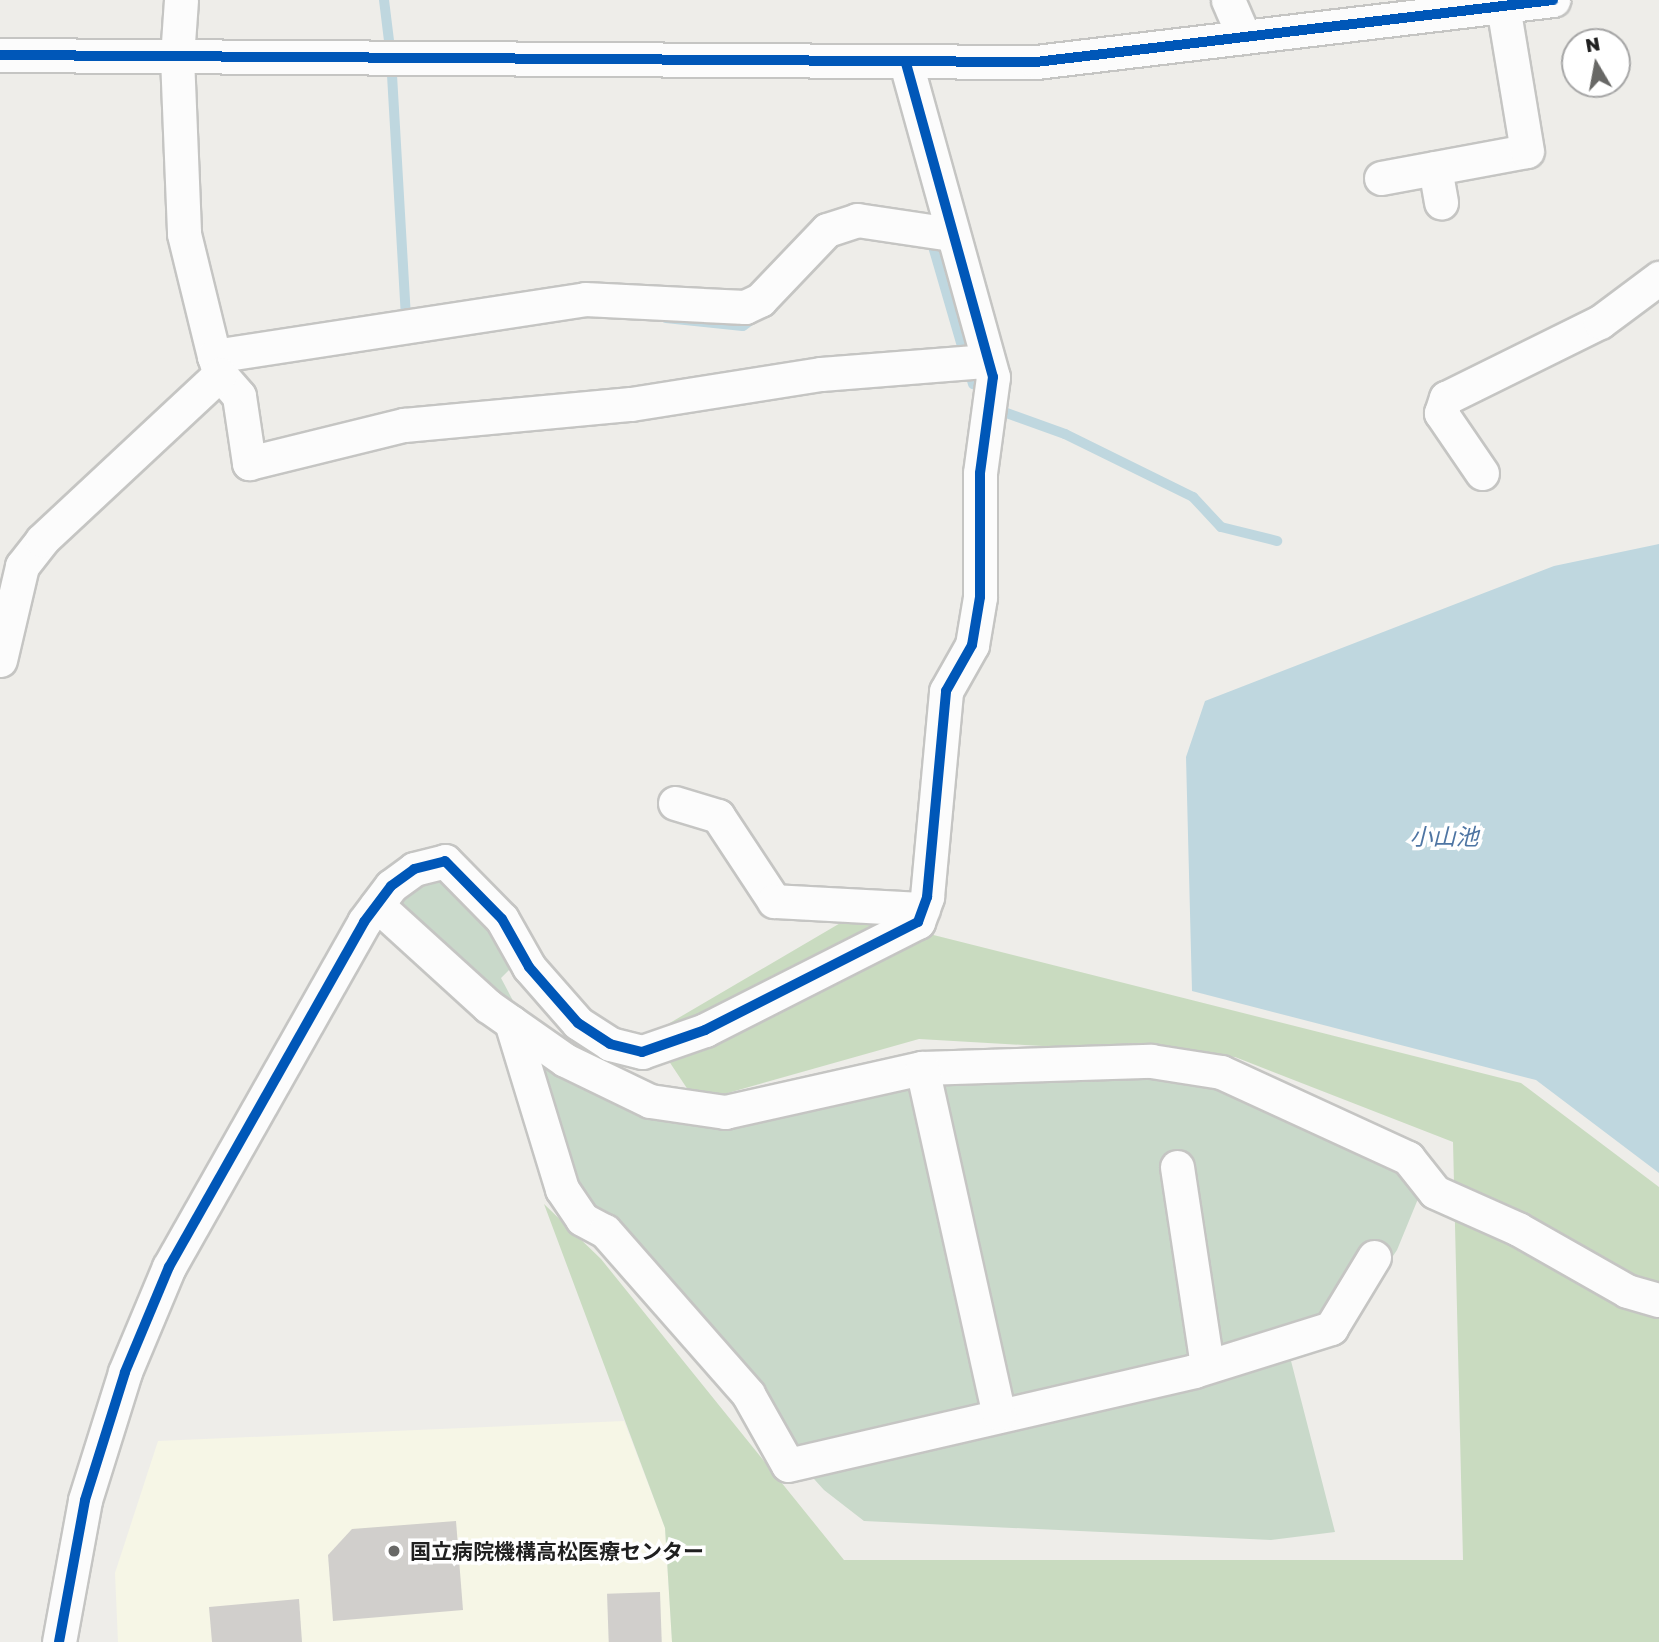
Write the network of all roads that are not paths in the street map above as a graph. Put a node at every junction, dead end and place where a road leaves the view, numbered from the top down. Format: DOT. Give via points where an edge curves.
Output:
graph roads {
  1 [pos="181,0"];
  2 [pos="1228,0"];
  3 [pos="1553,0"];
  4 [pos="1503,6"];
  5 [pos="1244,37"];
  6 [pos="0,55"];
  7 [pos="177,57"];
  8 [pos="906,63"];
  9 [pos="1435,168"];
  10 [pos="1381,178"];
  11 [pos="1441,202"];
  12 [pos="951,234"];
  13 [pos="1659,278"];
  14 [pos="986,361"];
  15 [pos="217,365"];
  16 [pos="1482,473"];
  17 [pos="0,660"];
  18 [pos="675,803"];
  19 [pos="377,905"];
  20 [pos="923,909"];
  21 [pos="511,1022"];
  22 [pos="922,1068"];
  23 [pos="1177,1167"];
  24 [pos="1374,1257"];
  25 [pos="1659,1300"];
  26 [pos="1207,1366"];
  27 [pos="999,1414"];
  28 [pos="59,1642"];
  1 -- 7 [label="street"];
  2 -- 5 [label="street"];
  3 -- 4 [label="street"];
  4 -- 5 [label="street"];
  4 -- 9 [label="street" via="1527,151"];
  5 -- 8 [label="street" via="1036,62"];
  6 -- 7 [label="street"];
  7 -- 8 [label="street"];
  7 -- 15 [label="street" via="184,234"];
  8 -- 12 [label="street"];
  9 -- 10 [label="street"];
  9 -- 11 [label="street"];
  12 -- 14 [label="street"];
  12 -- 15 [label="street" via="857,220 827,230 760,300 745,307 585,299"];
  13 -- 16 [label="street" via="1600,322 1446,398 1441,413"];
  14 -- 15 [label="street" via="821,374 631,404 404,425 250,463 239,396"];
  14 -- 20 [label="street" via="993,377 980,473 980,597 972,645 946,691"];
  15 -- 17 [label="street" via="22,566"];
  18 -- 20 [label="street" via="718,816 774,901"];
  19 -- 20 [label="street" via="414,869 445,860 502,919 529,967 578,1023 610,1044 642,1052 705,1030 919,922"];
  19 -- 21 [label="street" via="397,930"];
  19 -- 28 [label="street" via="169,1267 125,1372 85,1500"];
  21 -- 22 [label="street" via="565,1060 650,1101 724,1112"];
  21 -- 27 [label="street" via="562,1189 582,1219 605,1231 748,1394 788,1465"];
  22 -- 25 [label="street" via="1151,1060 1221,1072 1408,1158 1435,1192 1518,1229 1627,1291"];
  22 -- 27 [label="street"];
  23 -- 26 [label="street"];
  24 -- 26 [label="street" via="1331,1328"];
  26 -- 27 [label="street"];
}
